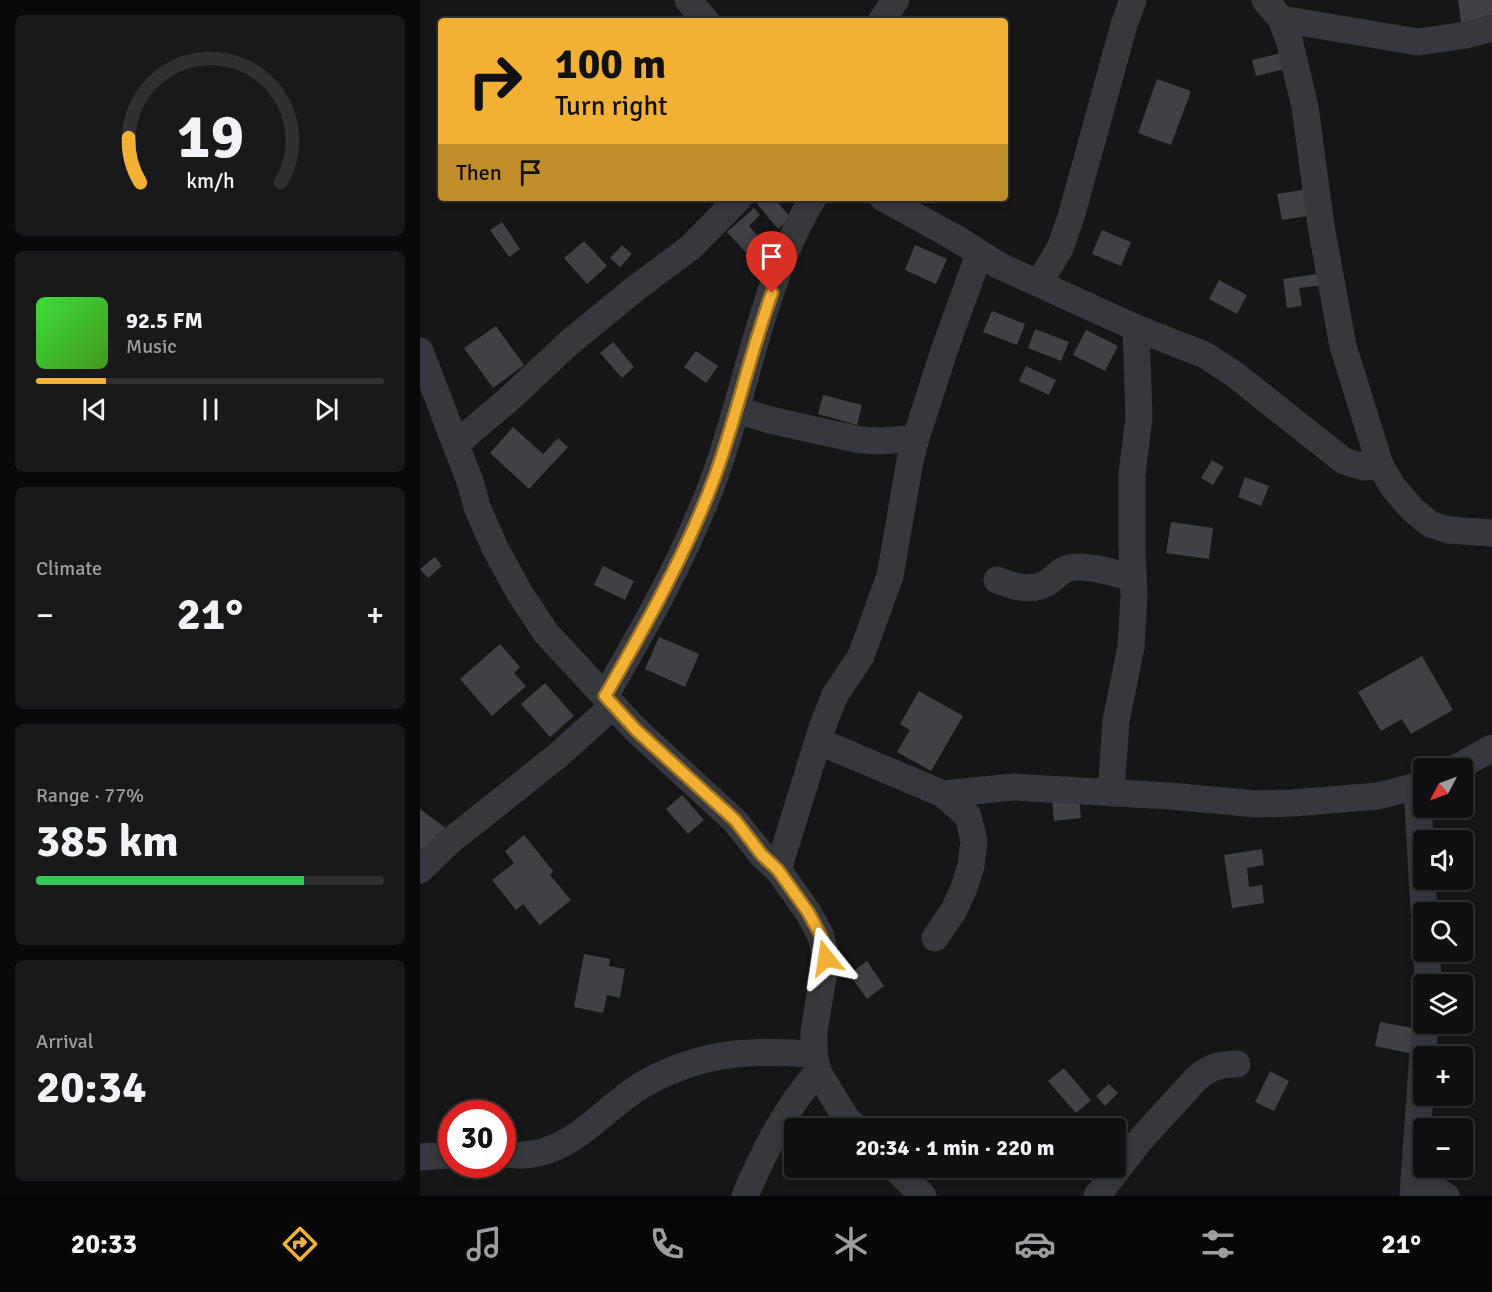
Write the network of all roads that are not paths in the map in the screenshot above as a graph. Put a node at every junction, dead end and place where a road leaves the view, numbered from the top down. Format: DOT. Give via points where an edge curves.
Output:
graph roads {
  1 [pos="688,0"];
  2 [pos="896,0"];
  3 [pos="1133,0"];
  4 [pos="1273,10"];
  5 [pos="703,18"];
  6 [pos="883,18"];
  7 [pos="1492,28"];
  8 [pos="736,201"];
  9 [pos="811,201"];
  10 [pos="888,201"];
  11 [pos="979,254"];
  12 [pos="1038,283"];
  13 [pos="1136,328"];
  14 [pos="420,351"];
  15 [pos="737,410"];
  16 [pos="916,438"];
  17 [pos="456,444"];
  18 [pos="1380,465"];
  19 [pos="1492,533"];
  20 [pos="1133,578"];
  21 [pos="997,580"];
  22 [pos="609,701"];
  23 [pos="818,741"];
  24 [pos="1492,748"];
  25 [pos="1473,759"];
  26 [pos="1413,787"];
  27 [pos="1111,793"];
  28 [pos="943,794"];
  29 [pos="1421,818"];
  30 [pos="420,870"];
  31 [pos="778,870"];
  32 [pos="1424,902"];
  33 [pos="935,938"];
  34 [pos="1424,1034"];
  35 [pos="816,1063"];
  36 [pos="1237,1064"];
  37 [pos="846,1118"];
  38 [pos="516,1155"];
  39 [pos="438,1156"];
  40 [pos="420,1157"];
  41 [pos="905,1178"];
  42 [pos="1413,1187"];
  43 [pos="745,1196"];
  44 [pos="924,1196"];
  45 [pos="1097,1196"];
  46 [pos="1446,1196"];
  1 -- 5 [label="street"];
  2 -- 6 [label="street"];
  3 -- 12 [label="street" via="1071,217 1060,248"];
  4 -- 7 [label="street" via="1418,42"];
  4 -- 18 [label="street" via="1289,40 1305,107 1343,346"];
  8 -- 17 [label="street" via="692,247 570,342"];
  9 -- 15 [label="street" via="796,227 756,337"];
  10 -- 11 [label="street"];
  11 -- 12 [label="street"];
  11 -- 16 [label="street"];
  12 -- 13 [label="street"];
  13 -- 18 [label="street" via="1215,361 1344,461 1364,467"];
  13 -- 20 [label="street" via="1138,418 1132,474"];
  14 -- 17 [label="street"];
  15 -- 16 [label="street" via="860,440"];
  15 -- 22 [label="street" via="714,478 679,559"];
  16 -- 23 [label="street" via="890,576 861,656 835,695"];
  17 -- 22 [label="street" via="477,507 519,592 546,633"];
  18 -- 19 [label="street" via="1393,487 1430,524 1449,530"];
  20 -- 21 [label="street" via="1080,567 1061,571 1036,587 1023,589"];
  20 -- 27 [label="street" via="1131,647 1116,721"];
  22 -- 30 [label="street" via="556,757 449,842"];
  22 -- 31 [label="street" via="735,820"];
  23 -- 28 [label="street"];
  23 -- 31 [label="street"];
  24 -- 25 [label="street"];
  26 -- 27 [label="street" via="1378,796 1256,804"];
  27 -- 28 [label="street" via="1013,788"];
  28 -- 33 [label="street" via="968,816 974,841 964,888"];
  29 -- 32 [label="street"];
  31 -- 35 [label="street" via="808,912 821,936 826,958 814,1030"];
  34 -- 42 [label="street"];
  35 -- 37 [label="street"];
  35 -- 38 [label="street" via="766,1052 720,1055 688,1063 648,1082 573,1139 551,1150"];
  35 -- 43 [label="street" via="763,1153"];
  36 -- 45 [label="street" via="1219,1064 1197,1078"];
  39 -- 40 [label="street"];
  41 -- 44 [label="street"];
  42 -- 46 [label="street"];
}
